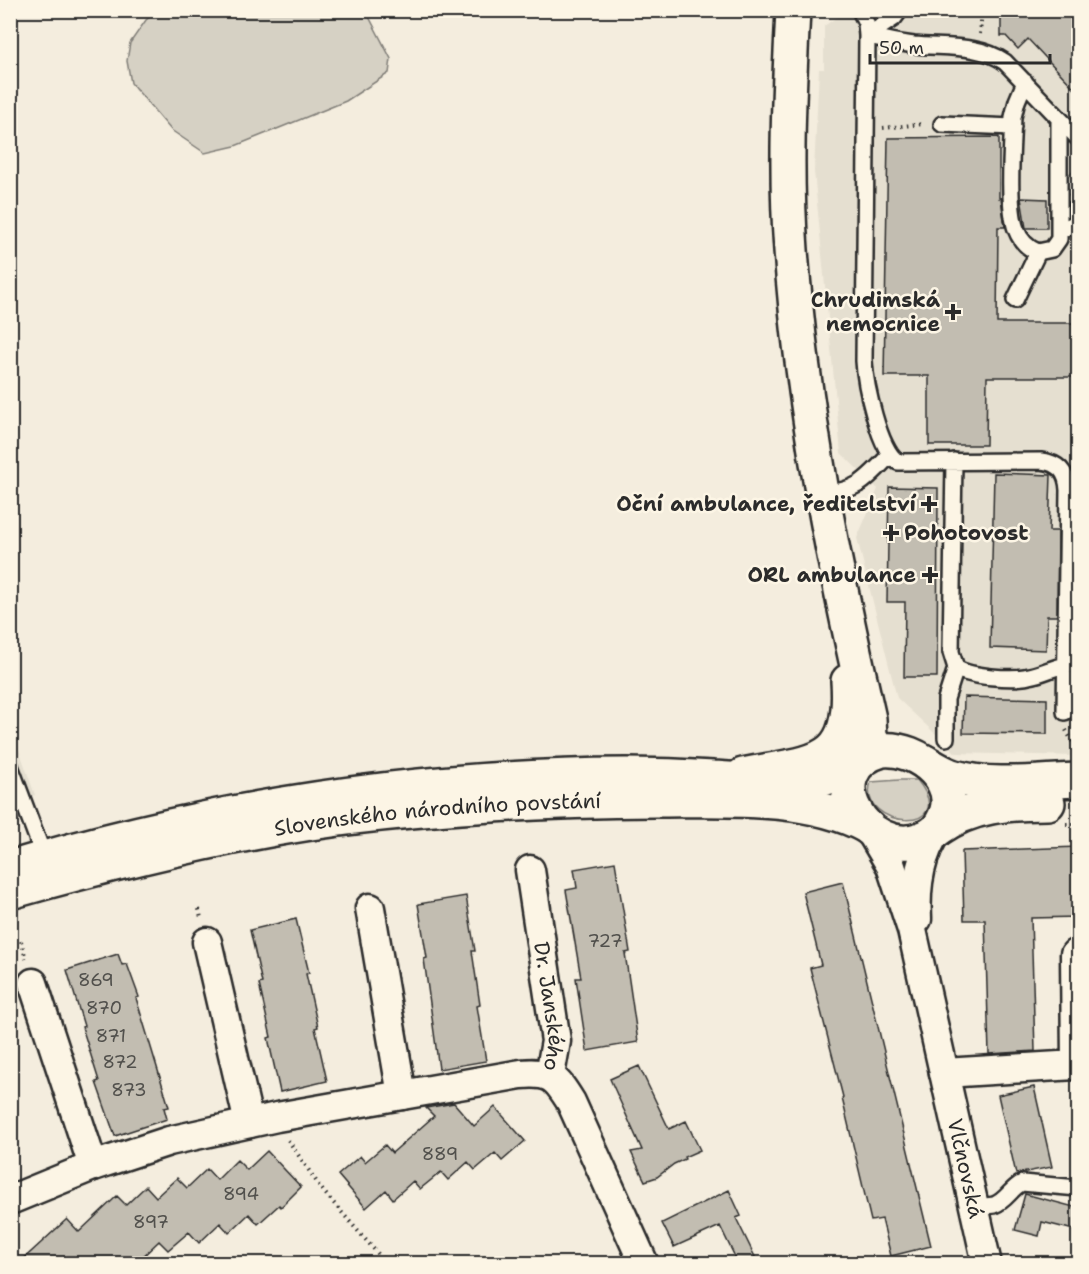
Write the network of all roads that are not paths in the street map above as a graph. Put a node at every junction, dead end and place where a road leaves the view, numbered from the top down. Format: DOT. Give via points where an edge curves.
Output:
graph roads {
  1 [pos="793,10"];
  2 [pos="860,10"];
  3 [pos="900,10"];
  4 [pos="867,36"];
  5 [pos="1025,82"];
  6 [pos="1059,118"];
  7 [pos="942,124"];
  8 [pos="1013,127"];
  9 [pos="1078,138"];
  10 [pos="1078,222"];
  11 [pos="1060,231"];
  12 [pos="1038,252"];
  13 [pos="1015,300"];
  14 [pos="890,455"];
  15 [pos="954,461"];
  16 [pos="823,494"];
  17 [pos="830,533"];
  18 [pos="843,602"];
  19 [pos="1072,664"];
  20 [pos="956,668"];
  21 [pos="1065,712"];
  22 [pos="946,738"];
  23 [pos="860,761"];
  24 [pos="924,762"];
  25 [pos="10,766"];
  26 [pos="728,778"];
  27 [pos="1078,780"];
  28 [pos="1078,803"];
  29 [pos="868,827"];
  30 [pos="938,828"];
  31 [pos="10,868"];
  32 [pos="48,869"];
  33 [pos="530,870"];
  34 [pos="10,892"];
  35 [pos="370,908"];
  36 [pos="207,942"];
  37 [pos="1075,954"];
  38 [pos="921,966"];
  39 [pos="33,983"];
  40 [pos="1077,1066"];
  41 [pos="944,1073"];
  42 [pos="550,1075"];
  43 [pos="402,1095"];
  44 [pos="249,1123"];
  45 [pos="93,1166"];
  46 [pos="1078,1188"];
  47 [pos="10,1200"];
  48 [pos="974,1207"];
  49 [pos="644,1263"];
  50 [pos="987,1263"];
  1 -- 16 [label="main road" via="788,124 790,249 804,378"];
  2 -- 4 [label="lane"];
  3 -- 4 [label="lane"];
  4 -- 5 [label="lane" via="988,52"];
  4 -- 14 [label="lane" via="864,361 867,389"];
  5 -- 6 [label="lane"];
  5 -- 8 [label="lane" via="1014,108"];
  6 -- 9 [label="lane"];
  6 -- 11 [label="lane"];
  7 -- 8 [label="lane"];
  8 -- 12 [label="lane" via="1013,219 1024,243"];
  10 -- 11 [label="lane"];
  11 -- 12 [label="lane" via="1052,249"];
  12 -- 13 [label="lane"];
  14 -- 15 [label="lane" via="898,462"];
  14 -- 16 [label="lane" via="862,484"];
  15 -- 19 [label="lane" via="1041,461 1064,471 1068,479"];
  15 -- 20 [label="lane" via="951,652"];
  16 -- 17 [label="main road"];
  17 -- 18 [label="main road"];
  17 -- 24 [label="main road" via="885,728"];
  18 -- 23 [label="main road" via="869,719 870,737"];
  18 -- 26 [label="main road" via="849,705 848,722 839,742 816,760"];
  19 -- 20 [label="lane" via="1019,677 971,674"];
  19 -- 21 [label="lane"];
  20 -- 22 [label="lane" via="946,699"];
  23 -- 24 [label="main road" via="887,750 908,753"];
  23 -- 26 [label="main road, Slovenského národního povstání" via="844,772 813,780"];
  23 -- 29 [label="main road" via="849,782 849,796"];
  24 -- 27 [label="main road" via="970,780"];
  24 -- 30 [label="main road" via="939,776 947,792 947,811"];
  25 -- 32 [label="lane"];
  26 -- 32 [label="main road, Slovenského národního povstání" via="518,777 377,790 103,840"];
  28 -- 30 [label="main road" via="984,808 960,815"];
  29 -- 30 [label="main road" via="888,839 910,842"];
  29 -- 32 [label="main road, Slovenského národního povstání" via="840,814 779,802 550,801 400,812 310,824 133,858"];
  29 -- 38 [label="street, Vlčnovská" via="891,866"];
  30 -- 38 [label="street, Vlčnovská" via="920,866 917,887"];
  31 -- 32 [label="main road, Slovenského národního povstání"];
  32 -- 34 [label="main road, Slovenského národního povstání"];
  33 -- 42 [label="street, Dr. Janského" via="556,1041"];
  35 -- 43 [label="street"];
  36 -- 44 [label="street"];
  37 -- 40 [label="street"];
  38 -- 41 [label="street, Vlčnovská"];
  39 -- 45 [label="street"];
  40 -- 41 [label="street"];
  41 -- 48 [label="street, Vlčnovská"];
  42 -- 43 [label="street" via="521,1074"];
  42 -- 49 [label="street, Dr. Janského" via="571,1102"];
  43 -- 44 [label="street"];
  44 -- 45 [label="street" via="169,1141"];
  45 -- 47 [label="street"];
  46 -- 48 [label="lane" via="1022,1183 994,1205"];
  48 -- 50 [label="street, Vlčnovská"];
}
